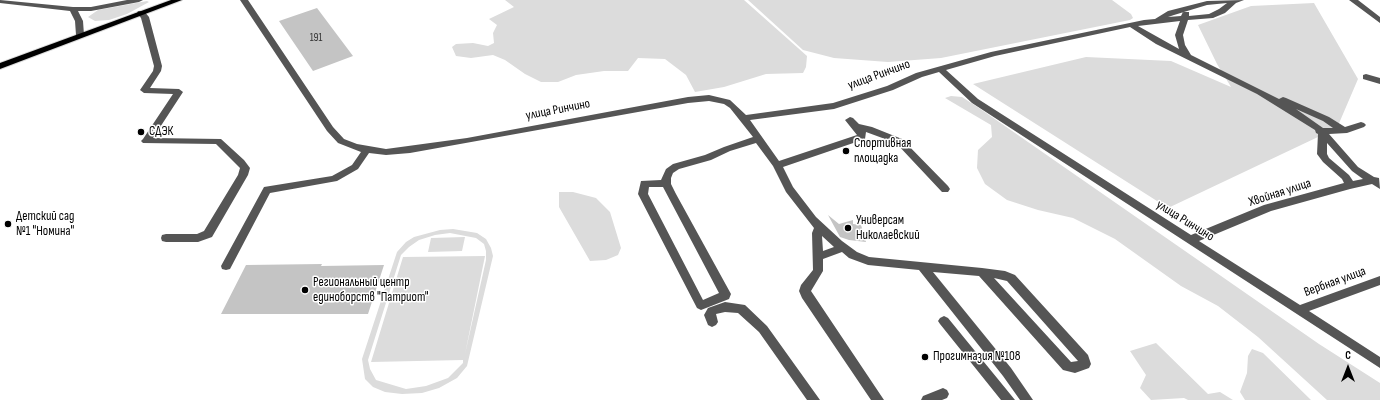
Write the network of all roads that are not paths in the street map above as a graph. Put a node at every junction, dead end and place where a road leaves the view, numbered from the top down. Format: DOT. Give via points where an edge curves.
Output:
graph roads {
  1 [pos="0,0"];
  2 [pos="139,0"];
  3 [pos="178,0"];
  4 [pos="244,0"];
  5 [pos="1236,0"];
  6 [pos="1353,0"];
  7 [pos="1188,8"];
  8 [pos="73,9"];
  9 [pos="141,13"];
  10 [pos="1157,20"];
  11 [pos="1184,20"];
  12 [pos="1380,21"];
  13 [pos="1131,25"];
  14 [pos="80,35"];
  15 [pos="1188,56"];
  16 [pos="0,66"];
  17 [pos="940,69"];
  18 [pos="1366,77"];
  19 [pos="1380,81"];
  20 [pos="1260,92"];
  21 [pos="744,118"];
  22 [pos="850,120"];
  23 [pos="1361,125"];
  24 [pos="856,127"];
  25 [pos="1344,131"];
  26 [pos="1321,133"];
  27 [pos="757,138"];
  28 [pos="367,150"];
  29 [pos="777,165"];
  30 [pos="1335,167"];
  31 [pos="1374,181"];
  32 [pos="666,184"];
  33 [pos="1350,185"];
  34 [pos="945,189"];
  35 [pos="819,228"];
  36 [pos="166,238"];
  37 [pos="1190,240"];
  38 [pos="842,248"];
  39 [pos="817,257"];
  40 [pos="226,266"];
  41 [pos="923,267"];
  42 [pos="982,272"];
  43 [pos="1380,280"];
  44 [pos="1299,310"];
  45 [pos="944,321"];
  46 [pos="712,322"];
  47 [pos="1380,363"];
  48 [pos="943,394"];
  49 [pos="814,400"];
  50 [pos="878,400"];
  51 [pos="927,400"];
  52 [pos="1009,400"];
  53 [pos="1027,400"];
  1 -- 8 [label="street"];
  2 -- 8 [label="street" via="91,9"];
  3 -- 9 [label="main road"];
  4 -- 28 [label="street, улица Ринчино" via="330,129 341,140"];
  5 -- 7 [label="street" via="1218,0"];
  5 -- 11 [label="street, улица Ринчино" via="1222,11 1210,16"];
  6 -- 12 [label="street"];
  7 -- 10 [label="street"];
  7 -- 11 [label="street"];
  8 -- 14 [label="street" via="79,21"];
  9 -- 14 [label="main road"];
  9 -- 36 [label="street" via="145,17 158,66 144,90 179,92 146,141 218,141 241,162 244,168 243,175 208,234 198,238"];
  10 -- 11 [label="street, улица Ринчино"];
  10 -- 13 [label="street, улица Ринчино"];
  11 -- 15 [label="street" via="1179,35 1181,45"];
  13 -- 15 [label="street"];
  13 -- 17 [label="street, улица Ринчино" via="994,54"];
  14 -- 16 [label="main road"];
  15 -- 20 [label="street"];
  17 -- 21 [label="street, улица Ринчино" via="834,106"];
  17 -- 37 [label="street, улица Ринчино" via="975,101"];
  18 -- 19 [label="street"];
  20 -- 25 [label="street" via="1326,119"];
  20 -- 26 [label="street" via="1288,108"];
  21 -- 27 [label="street"];
  21 -- 28 [label="street, улица Ринчино" via="727,102 709,98 410,150"];
  22 -- 24 [label="street"];
  23 -- 25 [label="street"];
  24 -- 29 [label="street" via="862,133 862,137"];
  24 -- 34 [label="street" via="869,129 899,141"];
  25 -- 26 [label="street"];
  26 -- 30 [label="street" via="1322,154"];
  26 -- 31 [label="street" via="1355,169"];
  27 -- 29 [label="street"];
  27 -- 32 [label="street" via="708,158 676,166 669,171"];
  28 -- 40 [label="street" via="355,168 334,179 267,190"];
  29 -- 35 [label="street" via="789,189"];
  30 -- 31 [label="street"];
  30 -- 33 [label="street" via="1346,177"];
  31 -- 33 [label="street, Хвойная улица"];
  32 -- 32 [label="street" via="644,183 643,194 699,304 725,296"];
  33 -- 37 [label="street, Хвойная улица" via="1268,208"];
  35 -- 38 [label="street"];
  35 -- 39 [label="street"];
  37 -- 44 [label="street, улица Ринчино"];
  38 -- 39 [label="street"];
  38 -- 41 [label="street" via="868,261"];
  39 -- 50 [label="street" via="818,271 805,291"];
  41 -- 42 [label="street"];
  41 -- 53 [label="street"];
  42 -- 42 [label="street" via="1011,278 1084,358 1085,364 1075,368 1067,366"];
  43 -- 44 [label="street, Вербная улица"];
  44 -- 47 [label="street, улица Ринчино"];
  45 -- 52 [label="street"];
  46 -- 49 [label="street" via="712,311 741,308 763,329"];
  48 -- 51 [label="street"];
}
